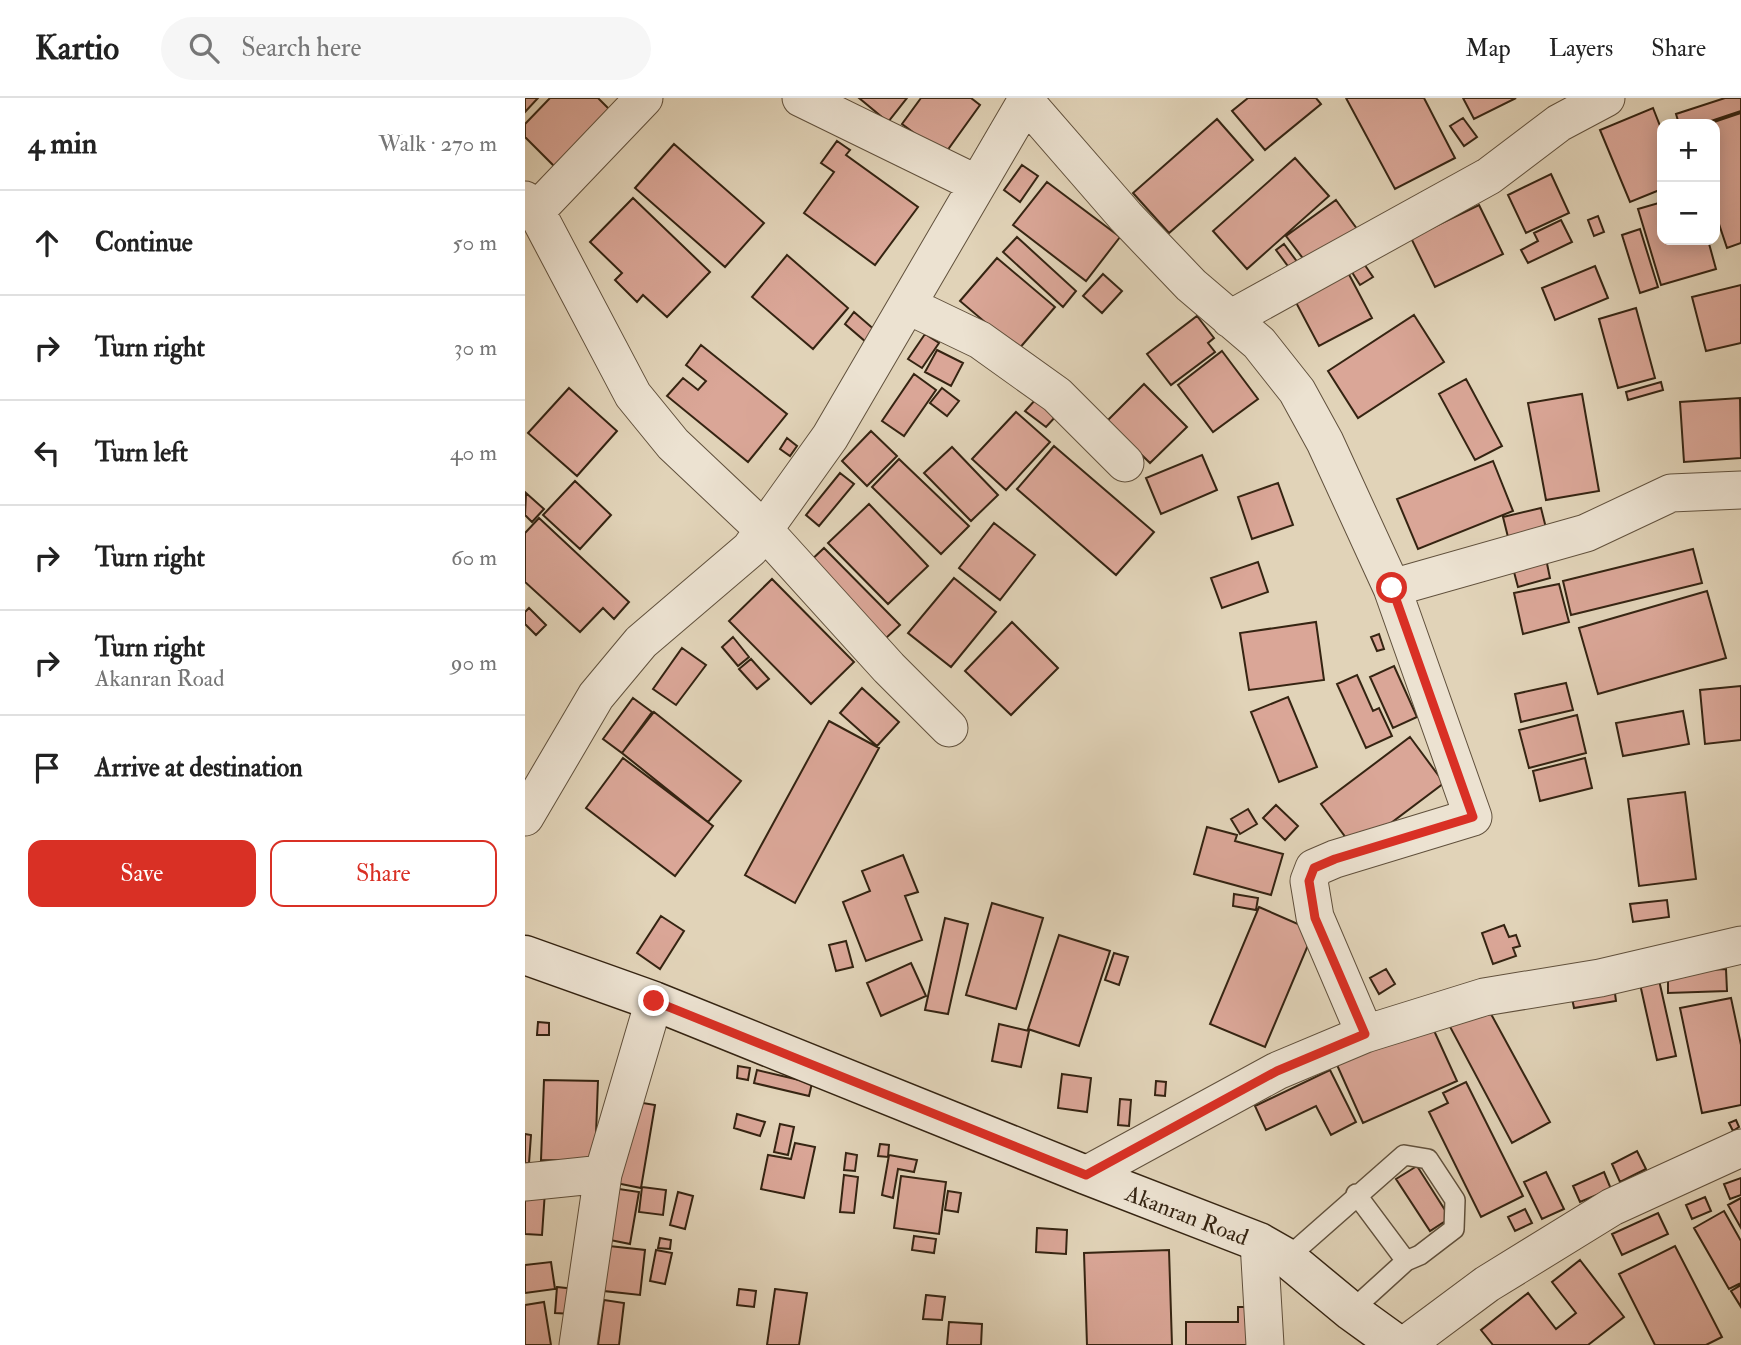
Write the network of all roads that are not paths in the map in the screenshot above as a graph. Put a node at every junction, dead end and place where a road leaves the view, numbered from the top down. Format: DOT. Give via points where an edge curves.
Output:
graph roads {
  1 [pos="644,98"];
  2 [pos="801,98"];
  3 [pos="1606,98"];
  4 [pos="1027,100"];
  5 [pos="977,184"];
  6 [pos="530,205"];
  7 [pos="909,306"];
  8 [pos="1230,319"];
  9 [pos="1125,463"];
  10 [pos="1741,491"];
  11 [pos="763,529"];
  12 [pos="1392,588"];
  13 [pos="949,728"];
  14 [pos="525,817"];
  15 [pos="1741,946"];
  16 [pos="525,954"];
  17 [pos="654,1001"];
  18 [pos="1365,1034"];
  19 [pos="1741,1148"];
  20 [pos="603,1174"];
  21 [pos="1086,1175"];
  22 [pos="525,1182"];
  23 [pos="1356,1194"];
  24 [pos="1273,1250"];
  25 [pos="1406,1261"];
  26 [pos="1351,1311"];
  27 [pos="578,1345"];
  28 [pos="1265,1345"];
  29 [pos="1398,1345"];
  30 [pos="1405,1345"];
  1 -- 6 [label="street"];
  2 -- 5 [label="street"];
  3 -- 8 [label="street" via="1559,123 1489,176"];
  4 -- 5 [label="street"];
  4 -- 8 [label="street" via="1126,217"];
  5 -- 7 [label="street"];
  6 -- 11 [label="street" via="633,395 673,444"];
  7 -- 9 [label="street" via="980,340 1057,395"];
  7 -- 11 [label="street" via="830,437"];
  8 -- 12 [label="street" via="1259,343 1297,391"];
  10 -- 12 [label="street" via="1671,493 1587,533"];
  11 -- 13 [label="street"];
  11 -- 14 [label="street" via="750,549 641,642 596,696"];
  12 -- 18 [label="street" via="1473,817 1314,868 1309,881 1315,918"];
  15 -- 18 [label="street" via="1600,978 1484,997"];
  16 -- 17 [label="main road, Akanran Road"];
  17 -- 20 [label="street"];
  17 -- 21 [label="main road, Akanran Road"];
  18 -- 21 [label="street" via="1277,1071"];
  19 -- 30 [label="street" via="1612,1207 1487,1284"];
  20 -- 22 [label="street"];
  20 -- 27 [label="street"];
  21 -- 24 [label="main road, Akanran Road"];
  23 -- 24 [label="lane"];
  23 -- 25 [label="lane"];
  23 -- 25 [label="lane" via="1403,1155 1428,1159 1455,1200 1454,1230"];
  24 -- 26 [label="main road, Akanran Road"];
  24 -- 28 [label="street"];
  25 -- 26 [label="lane"];
  26 -- 29 [label="main road, Akanran Road"];
}
